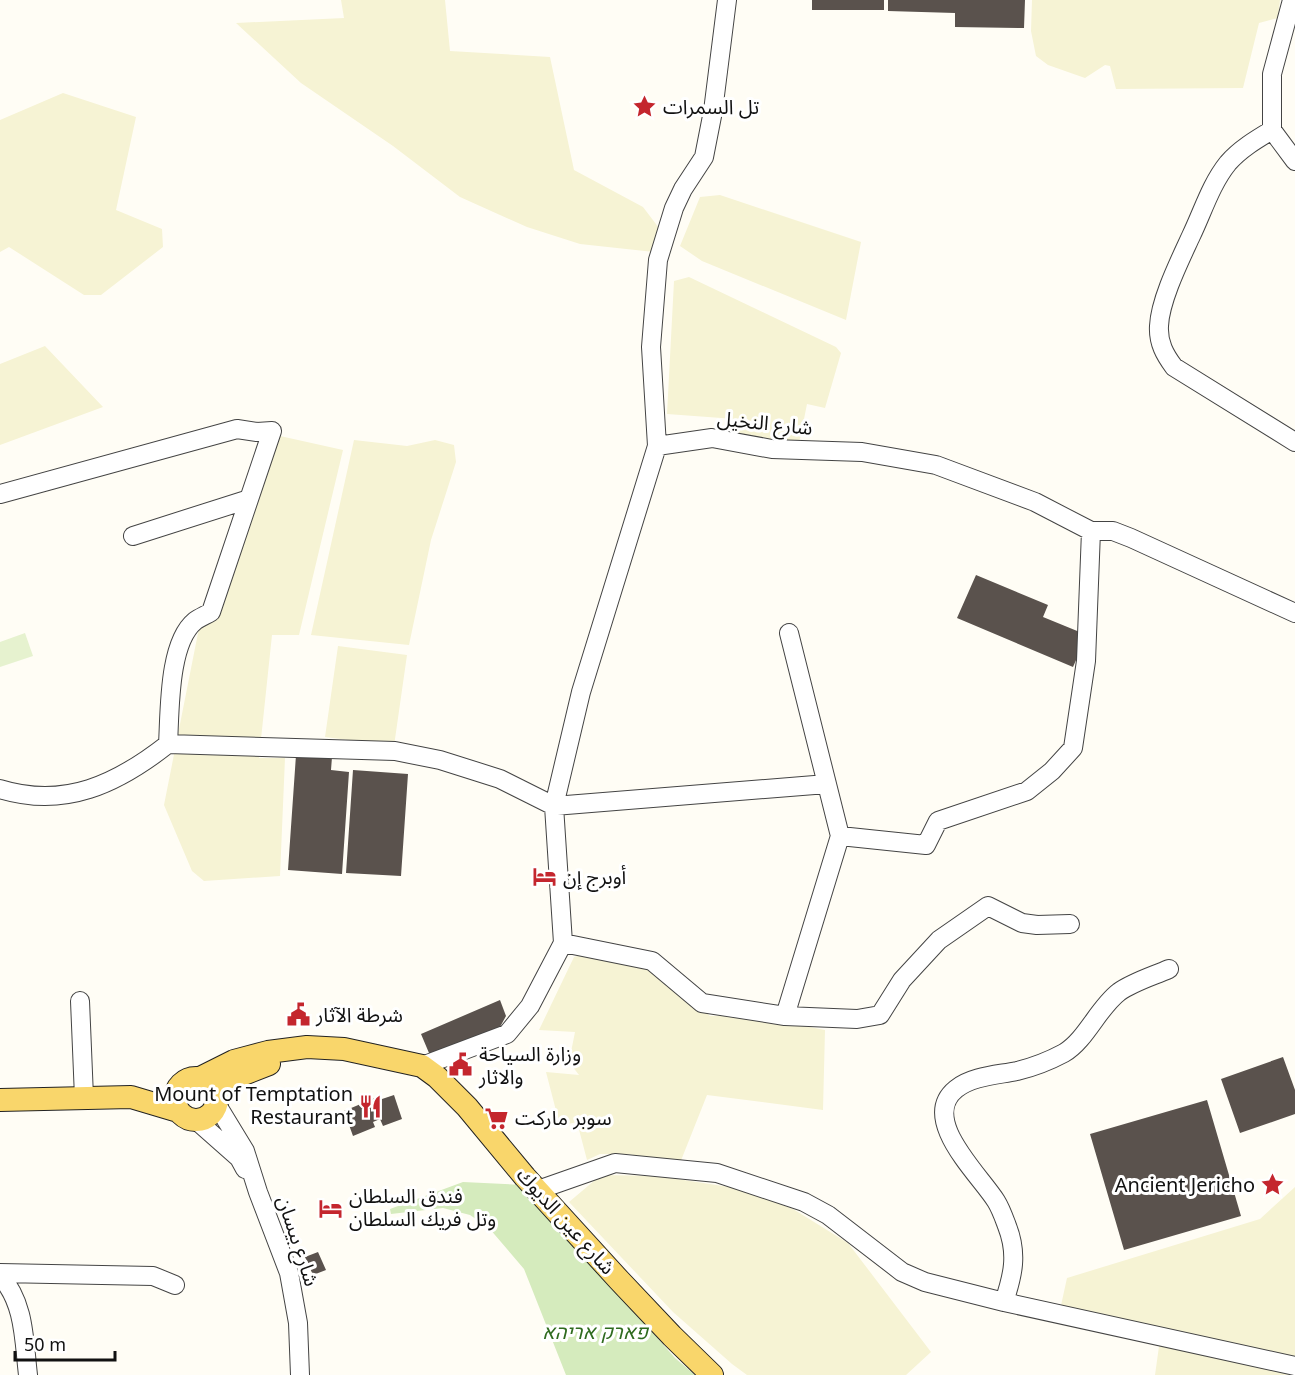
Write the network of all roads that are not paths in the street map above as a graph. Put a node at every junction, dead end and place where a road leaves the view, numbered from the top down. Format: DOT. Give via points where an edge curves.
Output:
graph roads {
  1 [pos="727,0"];
  2 [pos="1292,0"];
  3 [pos="1272,130"];
  4 [pos="1295,161"];
  5 [pos="1295,442"];
  6 [pos="657,446"];
  7 [pos="0,494"];
  8 [pos="249,499"];
  9 [pos="1091,531"];
  10 [pos="133,536"];
  11 [pos="1295,613"];
  12 [pos="789,633"];
  13 [pos="168,744"];
  14 [pos="827,784"];
  15 [pos="0,789"];
  16 [pos="554,806"];
  17 [pos="840,836"];
  18 [pos="1070,924"];
  19 [pos="563,942"];
  20 [pos="1169,969"];
  21 [pos="80,1002"];
  22 [pos="785,1016"];
  23 [pos="344,1049"];
  24 [pos="422,1066"];
  25 [pos="190,1081"];
  26 [pos="84,1097"];
  27 [pos="0,1100"];
  28 [pos="218,1101"];
  29 [pos="187,1115"];
  30 [pos="538,1190"];
  31 [pos="258,1192"];
  32 [pos="0,1275"];
  33 [pos="175,1285"];
  34 [pos="1004,1302"];
  35 [pos="1295,1366"];
  36 [pos="28,1375"];
  37 [pos="300,1375"];
  38 [pos="712,1375"];
  1 -- 6 [label="street" via="704,157 674,208 658,260 651,347"];
  2 -- 3 [label="street" via="1272,74"];
  3 -- 4 [label="street"];
  3 -- 5 [label="street" via="1229,162 1216,181 1162,309 1160,342 1174,368"];
  6 -- 9 [label="street, شارع النخيل" via="712,438 772,449 862,452 936,465 1035,502"];
  6 -- 16 [label="street" via="581,692"];
  7 -- 8 [label="street" via="237,429 272,431"];
  8 -- 10 [label="street"];
  8 -- 13 [label="street" via="211,612 193,622 182,639 176,658"];
  9 -- 11 [label="street, شارع النخيل" via="1113,531 1131,538"];
  9 -- 17 [label="street" via="1086,661 1073,748 1027,791 938,820 926,845"];
  12 -- 14 [label="street"];
  13 -- 15 [label="street" via="117,777 70,795 48,797"];
  13 -- 16 [label="street" via="395,751 500,779"];
  14 -- 16 [label="street"];
  14 -- 17 [label="street"];
  16 -- 19 [label="street"];
  17 -- 22 [label="street"];
  18 -- 22 [label="street" via="1022,923 988,906 939,940 902,980 880,1015 857,1019"];
  19 -- 22 [label="street" via="651,961 702,1003"];
  19 -- 24 [label="street" via="530,1006 507,1034"];
  20 -- 34 [label="street" via="1120,992 1067,1051 1046,1063 973,1080 947,1099 944,1124 971,1170 997,1203 1008,1227 1013,1274"];
  21 -- 26 [label="street"];
  23 -- 24 [label="main road"];
  23 -- 25 [label="main road" via="307,1047 268,1052 234,1060"];
  23 -- 28 [label="main road" via="260,1066 240,1075"];
  24 -- 30 [label="main road, شارع عين الديوك" via="467,1107"];
  25 -- 26 [label="main road"];
  25 -- 28 [label="main road" via="213,1084"];
  25 -- 29 [label="main road" via="175,1098"];
  26 -- 27 [label="main road"];
  26 -- 29 [label="main road" via="131,1097"];
  28 -- 29 [label="main road" via="208,1116"];
  28 -- 31 [label="street, شارع بيسان" via="245,1151"];
  29 -- 31 [label="street, شارع بيسان" via="239,1158"];
  30 -- 34 [label="street" via="615,1163 717,1173 804,1202 828,1215 902,1272 925,1282"];
  30 -- 38 [label="main road, شارع عين الديوك"];
  31 -- 37 [label="street, شارع بيسان" via="289,1273 298,1323"];
  32 -- 33 [label="street" via="153,1276"];
  32 -- 36 [label="street" via="17,1302"];
  34 -- 35 [label="street"];
}
